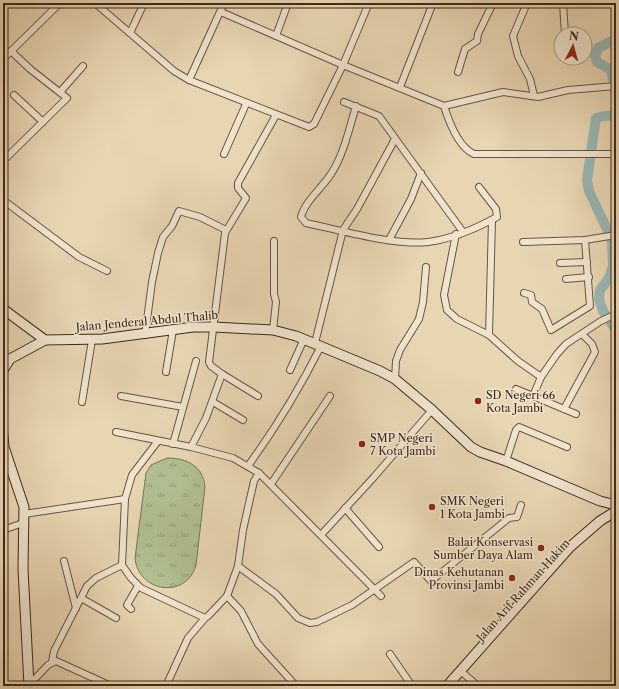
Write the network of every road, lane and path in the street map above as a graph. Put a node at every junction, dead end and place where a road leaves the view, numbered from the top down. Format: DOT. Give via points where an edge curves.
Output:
graph roads {
  1 [pos="7,3"];
  2 [pos="60,3"];
  3 [pos="95,3"];
  4 [pos="144,3"];
  5 [pos="224,3"];
  6 [pos="288,3"];
  7 [pos="369,3"];
  8 [pos="433,3"];
  9 [pos="493,3"];
  10 [pos="527,3"];
  11 [pos="563,3"];
  12 [pos="3,8"];
  13 [pos="221,12"];
  14 [pos="564,26"];
  15 [pos="130,33"];
  16 [pos="276,36"];
  17 [pos="11,51"];
  18 [pos="3,59"];
  19 [pos="343,65"];
  20 [pos="83,66"];
  21 [pos="458,72"];
  22 [pos="189,80"];
  23 [pos="614,86"];
  24 [pos="400,87"];
  25 [pos="61,91"];
  26 [pos="14,94"];
  27 [pos="534,96"];
  28 [pos="344,102"];
  29 [pos="246,104"];
  30 [pos="356,106"];
  31 [pos="444,106"];
  32 [pos="276,115"];
  33 [pos="43,122"];
  34 [pos="395,139"];
  35 [pos="224,154"];
  36 [pos="616,154"];
  37 [pos="3,160"];
  38 [pos="421,174"];
  39 [pos="479,187"];
  40 [pos="3,200"];
  41 [pos="492,220"];
  42 [pos="226,230"];
  43 [pos="343,230"];
  44 [pos="463,232"];
  45 [pos="456,234"];
  46 [pos="616,235"];
  47 [pos="389,240"];
  48 [pos="585,240"];
  49 [pos="274,241"];
  50 [pos="523,242"];
  51 [pos="587,262"];
  52 [pos="560,263"];
  53 [pos="426,267"];
  54 [pos="107,272"];
  55 [pos="589,277"];
  56 [pos="566,279"];
  57 [pos="524,293"];
  58 [pos="3,309"];
  59 [pos="614,314"];
  60 [pos="214,327"];
  61 [pos="173,330"];
  62 [pos="273,330"];
  63 [pos="582,334"];
  64 [pos="145,335"];
  65 [pos="489,335"];
  66 [pos="304,339"];
  67 [pos="45,340"];
  68 [pos="92,340"];
  69 [pos="318,345"];
  70 [pos="196,361"];
  71 [pos="4,367"];
  72 [pos="290,370"];
  73 [pos="166,372"];
  74 [pos="222,374"];
  75 [pos="541,377"];
  76 [pos="395,380"];
  77 [pos="516,389"];
  78 [pos="121,396"];
  79 [pos="258,396"];
  80 [pos="330,396"];
  81 [pos="533,396"];
  82 [pos="82,402"];
  83 [pos="212,402"];
  84 [pos="183,407"];
  85 [pos="564,409"];
  86 [pos="432,410"];
  87 [pos="576,414"];
  88 [pos="243,420"];
  89 [pos="116,432"];
  90 [pos="3,436"];
  91 [pos="158,441"];
  92 [pos="173,444"];
  93 [pos="3,447"];
  94 [pos="191,447"];
  95 [pos="567,447"];
  96 [pos="506,461"];
  97 [pos="248,466"];
  98 [pos="258,473"];
  99 [pos="271,484"];
  100 [pos="125,499"];
  101 [pos="522,505"];
  102 [pos="616,505"];
  103 [pos="345,508"];
  104 [pos="616,511"];
  105 [pos="616,516"];
  106 [pos="23,518"];
  107 [pos="3,530"];
  108 [pos="321,535"];
  109 [pos="379,547"];
  110 [pos="64,561"];
  111 [pos="122,565"];
  112 [pos="238,566"];
  113 [pos="138,586"];
  114 [pos="374,589"];
  115 [pos="227,596"];
  116 [pos="381,596"];
  117 [pos="81,598"];
  118 [pos="76,608"];
  119 [pos="131,609"];
  120 [pos="116,618"];
  121 [pos="205,618"];
  122 [pos="390,654"];
  123 [pos="52,662"];
  124 [pos="460,676"];
  125 [pos="29,685"];
  126 [pos="111,686"];
  127 [pos="166,686"];
  128 [pos="296,686"];
  129 [pos="412,686"];
  130 [pos="447,686"];
  131 [pos="453,686"];
  132 [pos="478,686"];
  1 -- 12 [label="street"];
  2 -- 17 [label="street"];
  3 -- 15 [label="street"];
  4 -- 15 [label="street"];
  5 -- 13 [label="street"];
  6 -- 16 [label="street"];
  7 -- 19 [label="street"];
  8 -- 24 [label="street"];
  9 -- 21 [label="street" via="477,41 466,49"];
  10 -- 27 [label="street" via="514,36 518,56 530,79"];
  11 -- 14 [label="street"];
  13 -- 16 [label="street"];
  13 -- 22 [label="street"];
  15 -- 22 [label="street" via="174,71"];
  16 -- 19 [label="street"];
  17 -- 18 [label="street"];
  17 -- 25 [label="street" via="30,69"];
  19 -- 24 [label="street"];
  19 -- 32 [label="street" via="312,126 305,126"];
  20 -- 25 [label="street"];
  22 -- 29 [label="street"];
  23 -- 27 [label="street"];
  24 -- 31 [label="street"];
  25 -- 33 [label="street" via="67,99"];
  26 -- 33 [label="street"];
  27 -- 31 [label="street" via="503,92"];
  28 -- 30 [label="street"];
  29 -- 32 [label="street"];
  29 -- 35 [label="street"];
  30 -- 34 [label="street" via="379,116"];
  30 -- 43 [label="street" via="345,143 332,173 300,217 306,223"];
  31 -- 36 [label="street" via="455,131 469,152 474,154"];
  32 -- 42 [label="street" via="240,179 237,186 246,200"];
  33 -- 37 [label="street"];
  34 -- 38 [label="street"];
  34 -- 43 [label="street" via="358,209"];
  38 -- 44 [label="street"];
  38 -- 47 [label="street"];
  39 -- 41 [label="street" via="496,209 497,217"];
  40 -- 54 [label="street" via="79,257"];
  41 -- 44 [label="street"];
  41 -- 65 [label="street"];
  42 -- 60 [label="street"];
  42 -- 64 [label="street" via="200,217 179,211 163,237 158,253"];
  43 -- 47 [label="street"];
  43 -- 69 [label="street"];
  44 -- 45 [label="street"];
  45 -- 47 [label="street" via="428,242"];
  45 -- 65 [label="street" via="444,303 451,315"];
  46 -- 48 [label="street"];
  48 -- 50 [label="street"];
  48 -- 51 [label="street"];
  49 -- 62 [label="street" via="276,302"];
  51 -- 52 [label="street"];
  51 -- 55 [label="street"];
  53 -- 76 [label="street" via="419,319 400,350 396,361"];
  55 -- 56 [label="street"];
  55 -- 57 [label="street" via="590,306 552,330 549,329 542,309 532,302 532,295"];
  58 -- 67 [label="street"];
  59 -- 63 [label="street"];
  60 -- 61 [label="street, Jalan Jenderal Abdul Thalib"];
  60 -- 62 [label="street, Jalan Jenderal Abdul Thalib"];
  60 -- 74 [label="street" via="209,362"];
  61 -- 64 [label="street, Jalan Jenderal Abdul Thalib"];
  61 -- 73 [label="street"];
  62 -- 66 [label="street, Jalan Jenderal Abdul Thalib"];
  63 -- 75 [label="street" via="566,344"];
  63 -- 85 [label="street" via="592,344 595,352"];
  64 -- 68 [label="street, Jalan Jenderal Abdul Thalib"];
  65 -- 75 [label="street" via="518,361"];
  66 -- 69 [label="street, Jalan Jenderal Abdul Thalib"];
  66 -- 72 [label="street"];
  67 -- 68 [label="street, Jalan Jenderal Abdul Thalib"];
  67 -- 71 [label="street" via="10,359"];
  68 -- 82 [label="street"];
  69 -- 76 [label="street, Jalan Jenderal Abdul Thalib"];
  69 -- 97 [label="street" via="294,398"];
  70 -- 84 [label="street"];
  74 -- 79 [label="street"];
  74 -- 83 [label="street"];
  75 -- 81 [label="street"];
  76 -- 86 [label="street, Jalan Jenderal Abdul Thalib"];
  77 -- 81 [label="street"];
  78 -- 84 [label="street"];
  80 -- 99 [label="street"];
  81 -- 85 [label="street"];
  83 -- 88 [label="street"];
  83 -- 94 [label="street"];
  84 -- 92 [label="street"];
  85 -- 87 [label="street"];
  86 -- 96 [label="street, Jalan Jenderal Abdul Thalib" via="471,447"];
  86 -- 103 [label="street"];
  89 -- 91 [label="street"];
  90 -- 93 [label="street"];
  91 -- 92 [label="street"];
  91 -- 100 [label="street" via="132,475"];
  92 -- 94 [label="street"];
  93 -- 106 [label="street"];
  94 -- 97 [label="street" via="232,458"];
  95 -- 96 [label="street" via="519,427"];
  96 -- 102 [label="street, Jalan Jenderal Abdul Thalib" via="584,495"];
  97 -- 98 [label="street"];
  98 -- 99 [label="street"];
  98 -- 112 [label="street" via="243,530"];
  99 -- 108 [label="street"];
  100 -- 106 [label="street"];
  100 -- 111 [label="street"];
  101 -- 114 [label="street" via="517,517 509,518 431,581 414,562"];
  103 -- 108 [label="street"];
  103 -- 109 [label="street"];
  104 -- 124 [label="street, Jalan Arif Rahman Hakim" via="596,524 570,547"];
  105 -- 124 [label="street, Jalan Arif Rahman Hakim" via="573,550"];
  106 -- 107 [label="street"];
  106 -- 125 [label="street" via="22,569"];
  108 -- 114 [label="street"];
  110 -- 118 [label="street"];
  111 -- 113 [label="street"];
  111 -- 117 [label="street" via="91,582"];
  112 -- 114 [label="street" via="276,594 298,618 310,623 352,605"];
  112 -- 115 [label="street"];
  113 -- 119 [label="street" via="127,605"];
  113 -- 121 [label="street"];
  114 -- 116 [label="street"];
  115 -- 121 [label="street"];
  115 -- 128 [label="street" via="241,611 258,644"];
  117 -- 118 [label="street"];
  117 -- 120 [label="street"];
  118 -- 123 [label="street" via="54,652"];
  121 -- 127 [label="street" via="188,638"];
  122 -- 129 [label="street"];
  123 -- 125 [label="street"];
  123 -- 126 [label="street" via="61,662"];
  124 -- 130 [label="street, Jalan Arif Rahman Hakim"];
  124 -- 131 [label="street, Jalan Arif Rahman Hakim"];
  124 -- 132 [label="street"];
}
